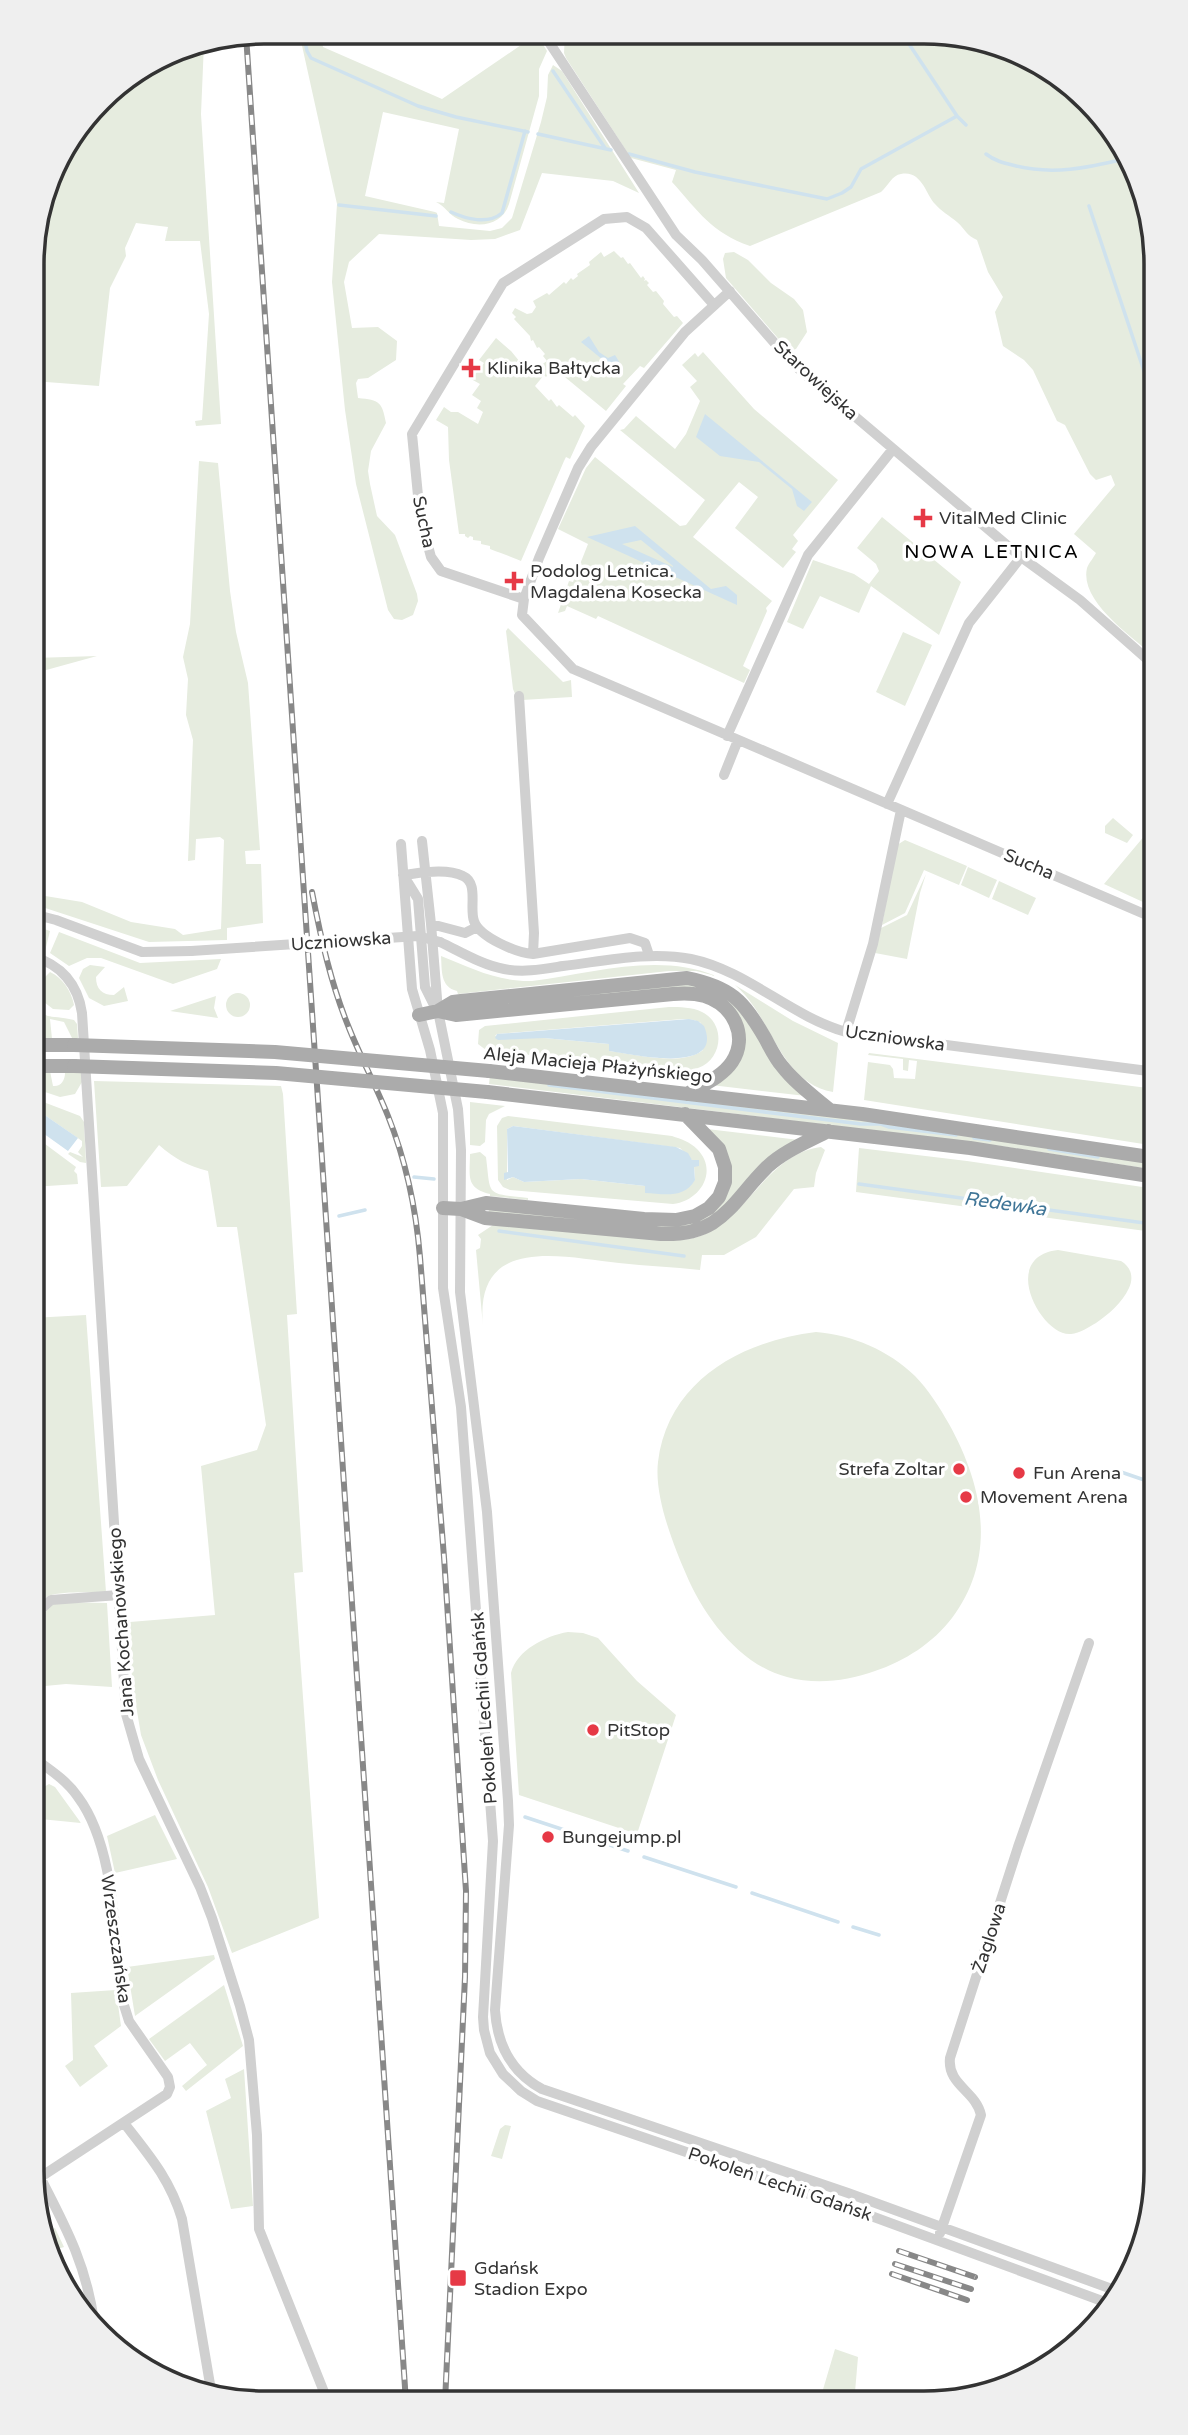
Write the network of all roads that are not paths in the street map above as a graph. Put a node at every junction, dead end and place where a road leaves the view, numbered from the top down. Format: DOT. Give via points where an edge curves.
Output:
graph roads {
  1 [pos="555,44"];
  2 [pos="730,291"];
  3 [pos="714,305"];
  4 [pos="894,449"];
  5 [pos="1021,557"];
  6 [pos="524,599"];
  7 [pos="1144,656"];
  8 [pos="519,696"];
  9 [pos="733,738"];
  10 [pos="723,775"];
  11 [pos="887,804"];
  12 [pos="901,810"];
  13 [pos="422,841"];
  14 [pos="401,844"];
  15 [pos="425,873"];
  16 [pos="404,875"];
  17 [pos="1144,914"];
  18 [pos="44,917"];
  19 [pos="431,925"];
  20 [pos="477,926"];
  21 [pos="533,954"];
  22 [pos="649,955"];
  23 [pos="44,961"];
  24 [pos="438,1011"];
  25 [pos="419,1015"];
  26 [pos="846,1032"];
  27 [pos="44,1045"];
  28 [pos="44,1066"];
  29 [pos="1144,1070"];
  30 [pos="687,1094"];
  31 [pos="831,1111"];
  32 [pos="685,1114"];
  33 [pos="828,1131"];
  34 [pos="1144,1156"];
  35 [pos="1144,1175"];
  36 [pos="443,1208"];
  37 [pos="461,1209"];
  38 [pos="484,1476"];
  39 [pos="467,1478"];
  40 [pos="119,1595"];
  41 [pos="44,1604"];
  42 [pos="495,1623"];
  43 [pos="478,1625"];
  44 [pos="1089,1643"];
  45 [pos="44,1767"];
  46 [pos="508,1801"];
  47 [pos="491,1802"];
  48 [pos="554,2093"];
  49 [pos="549,2106"];
  50 [pos="124,2123"];
  51 [pos="765,2165"];
  52 [pos="44,2174"];
  53 [pos="761,2178"];
  54 [pos="46,2193"];
  55 [pos="942,2227"];
  56 [pos="937,2239"];
  57 [pos="1085,2280"];
  58 [pos="1110,2289"];
  59 [pos="1079,2292"];
  60 [pos="1102,2301"];
  61 [pos="91,2307"];
  62 [pos="210,2385"];
  63 [pos="324,2391"];
  1 -- 2 [label="street, Starowiejska" via="676,235"];
  2 -- 3 [label="street"];
  2 -- 4 [label="street, Starowiejska" via="793,364"];
  3 -- 6 [label="street" via="685,332 584,457"];
  3 -- 6 [label="street, Sucha" via="646,228 620,216 604,219 503,283 412,434 420,516 437,568"];
  4 -- 5 [label="street, Starowiejska"];
  4 -- 9 [label="street" via="807,555"];
  5 -- 7 [label="street, Starowiejska" via="1080,600"];
  5 -- 11 [label="street" via="969,624"];
  6 -- 9 [label="street, Sucha" via="522,615 568,665"];
  8 -- 21 [label="street"];
  9 -- 10 [label="street"];
  9 -- 11 [label="street, Sucha"];
  11 -- 12 [label="street, Sucha"];
  12 -- 17 [label="street, Sucha"];
  12 -- 26 [label="street" via="873,944"];
  13 -- 15 [label="street, Pokoleń Lechii Gdańsk"];
  14 -- 16 [label="street, Pokoleń Lechii Gdańsk"];
  15 -- 16 [label="street"];
  15 -- 19 [label="street, Pokoleń Lechii Gdańsk"];
  15 -- 20 [label="street" via="468,879"];
  16 -- 24 [label="street, Pokoleń Lechii Gdańsk" via="418,899 425,987"];
  16 -- 25 [label="street, Pokoleń Lechii Gdańsk" via="412,989"];
  18 -- 22 [label="street, Uczniowska, bridge" via="142,952 418,936 485,964 529,971"];
  19 -- 20 [label="street" via="465,933"];
  19 -- 24 [label="street, Pokoleń Lechii Gdańsk"];
  20 -- 21 [label="street, Uczniowska" via="521,953"];
  21 -- 22 [label="street, Uczniowska" via="629,937 645,943"];
  22 -- 26 [label="street, Uczniowska" via="714,966 813,1021"];
  23 -- 40 [label="street, Jana Kochanowskiego" via="67,977 82,1013"];
  24 -- 25 [label="main road"];
  24 -- 30 [label="main road" via="456,1015 673,994 707,997 731,1013 737,1023 738,1048 722,1073"];
  24 -- 31 [label="main road" via="461,1001 687,978 712,983 744,1006 779,1063"];
  24 -- 37 [label="street, Pokoleń Lechii Gdańsk" via="458,1109"];
  25 -- 36 [label="street, Pokoleń Lechii Gdańsk" via="443,1113"];
  26 -- 29 [label="street, Uczniowska"];
  27 -- 30 [label="main road, Aleja Macieja Płażyńskiego, bridge" via="275,1052"];
  28 -- 32 [label="main road, bridge" via="288,1074"];
  30 -- 31 [label="main road, Aleja Macieja Płażyńskiego"];
  31 -- 34 [label="main road, Aleja Macieja Płażyńskiego"];
  32 -- 33 [label="main road"];
  32 -- 37 [label="main road" via="719,1149 725,1167 719,1197 695,1216 644,1219 486,1203"];
  33 -- 35 [label="main road"];
  33 -- 37 [label="main road" via="785,1153 727,1213 690,1233 485,1218"];
  36 -- 37 [label="main road"];
  36 -- 39 [label="street, Pokoleń Lechii Gdańsk" via="443,1287"];
  37 -- 38 [label="street, Pokoleń Lechii Gdańsk" via="460,1292"];
  38 -- 39 [label="street"];
  38 -- 42 [label="street, Pokoleń Lechii Gdańsk"];
  39 -- 43 [label="street, Pokoleń Lechii Gdańsk"];
  40 -- 41 [label="street"];
  40 -- 63 [label="street, Jana Kochanowskiego" via="130,1733 200,1887 240,2006 249,2040 259,2229"];
  42 -- 43 [label="street"];
  42 -- 46 [label="street, Pokoleń Lechii Gdańsk"];
  43 -- 47 [label="street, Pokoleń Lechii Gdańsk"];
  44 -- 55 [label="street, Żaglowa" via="950,2058 951,2074 976,2102 981,2115"];
  45 -- 50 [label="street, Wrzeszczańska" via="79,1797 92,1824 107,1872 123,2002 129,2021 168,2077 167,2094"];
  46 -- 47 [label="street"];
  46 -- 48 [label="street, Pokoleń Lechii Gdańsk" via="496,2024 512,2064 534,2084"];
  47 -- 49 [label="street, Pokoleń Lechii Gdańsk" via="493,1860 484,2030 490,2053 503,2074 521,2091"];
  48 -- 49 [label="street"];
  48 -- 51 [label="street, Pokoleń Lechii Gdańsk"];
  49 -- 53 [label="street, Pokoleń Lechii Gdańsk"];
  50 -- 52 [label="street, Wrzeszczańska"];
  50 -- 62 [label="street" via="175,2197"];
  51 -- 53 [label="street"];
  51 -- 55 [label="street, Pokoleń Lechii Gdańsk"];
  53 -- 56 [label="street, Pokoleń Lechii Gdańsk"];
  54 -- 61 [label="street" via="82,2263"];
  55 -- 56 [label="street, Żaglowa"];
  55 -- 57 [label="street"];
  56 -- 59 [label="street"];
  57 -- 58 [label="street"];
  57 -- 59 [label="street"];
  59 -- 60 [label="street"];
}
